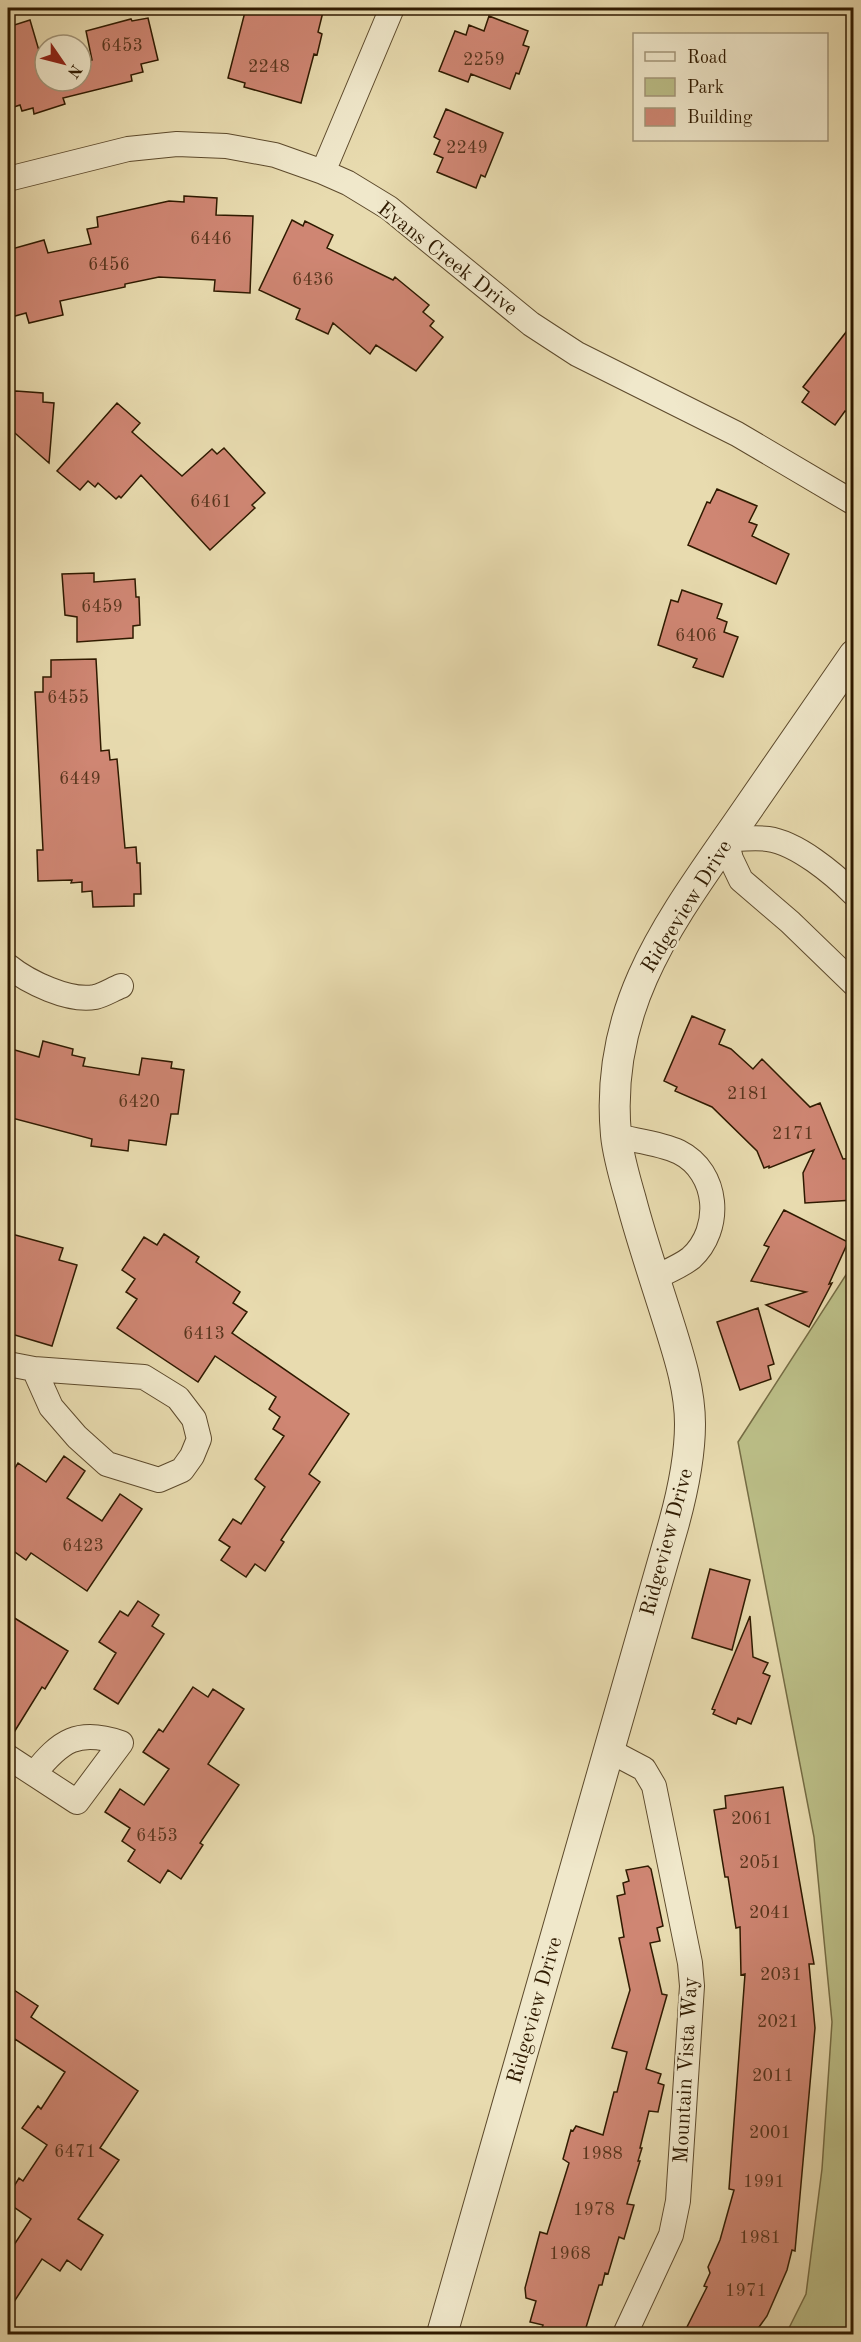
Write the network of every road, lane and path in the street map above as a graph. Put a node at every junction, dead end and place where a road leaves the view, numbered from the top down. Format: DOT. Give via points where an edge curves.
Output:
graph roads {
  1 [pos="392,8"];
  2 [pos="323,172"];
  3 [pos="8,179"];
  4 [pos="854,503"];
  5 [pos="854,655"];
  6 [pos="726,840"];
  7 [pos="854,894"];
  8 [pos="8,966"];
  9 [pos="854,984"];
  10 [pos="121,986"];
  11 [pos="616,1136"];
  12 [pos="654,1278"];
  13 [pos="8,1364"];
  14 [pos="34,1369"];
  15 [pos="608,1750"];
  16 [pos="8,1757"];
  17 [pos="34,1774"];
  18 [pos="442,2334"];
  19 [pos="625,2334"];
  1 -- 2 [label="street"];
  2 -- 3 [label="street, Evans Creek Drive" via="275,155 226,146 177,144 128,149"];
  2 -- 4 [label="street, Evans Creek Drive" via="388,208 531,324 577,354 737,434"];
  5 -- 6 [label="street, Ridgeview Drive"];
  6 -- 7 [label="street" via="770,839 818,863"];
  6 -- 9 [label="street" via="741,880"];
  6 -- 11 [label="street, Ridgeview Drive" via="666,931 638,983 621,1041"];
  8 -- 10 [label="street" via="56,993 94,997"];
  11 -- 12 [label="street, Ridgeview Drive"];
  11 -- 12 [label="street" via="680,1153 696,1166 711,1193 712,1222 705,1241 690,1258"];
  12 -- 15 [label="street, Ridgeview Drive" via="683,1369 690,1423 689,1453 674,1523"];
  13 -- 14 [label="street"];
  14 -- 14 [label="street" via="144,1377 178,1398 194,1419 199,1439 192,1456 182,1470 159,1480 107,1464 51,1407"];
  15 -- 18 [label="street, Ridgeview Drive"];
  15 -- 19 [label="street, Mountain Vista Way" via="644,1769 654,1786 692,1986 678,2201 671,2235"];
  16 -- 17 [label="street"];
}
